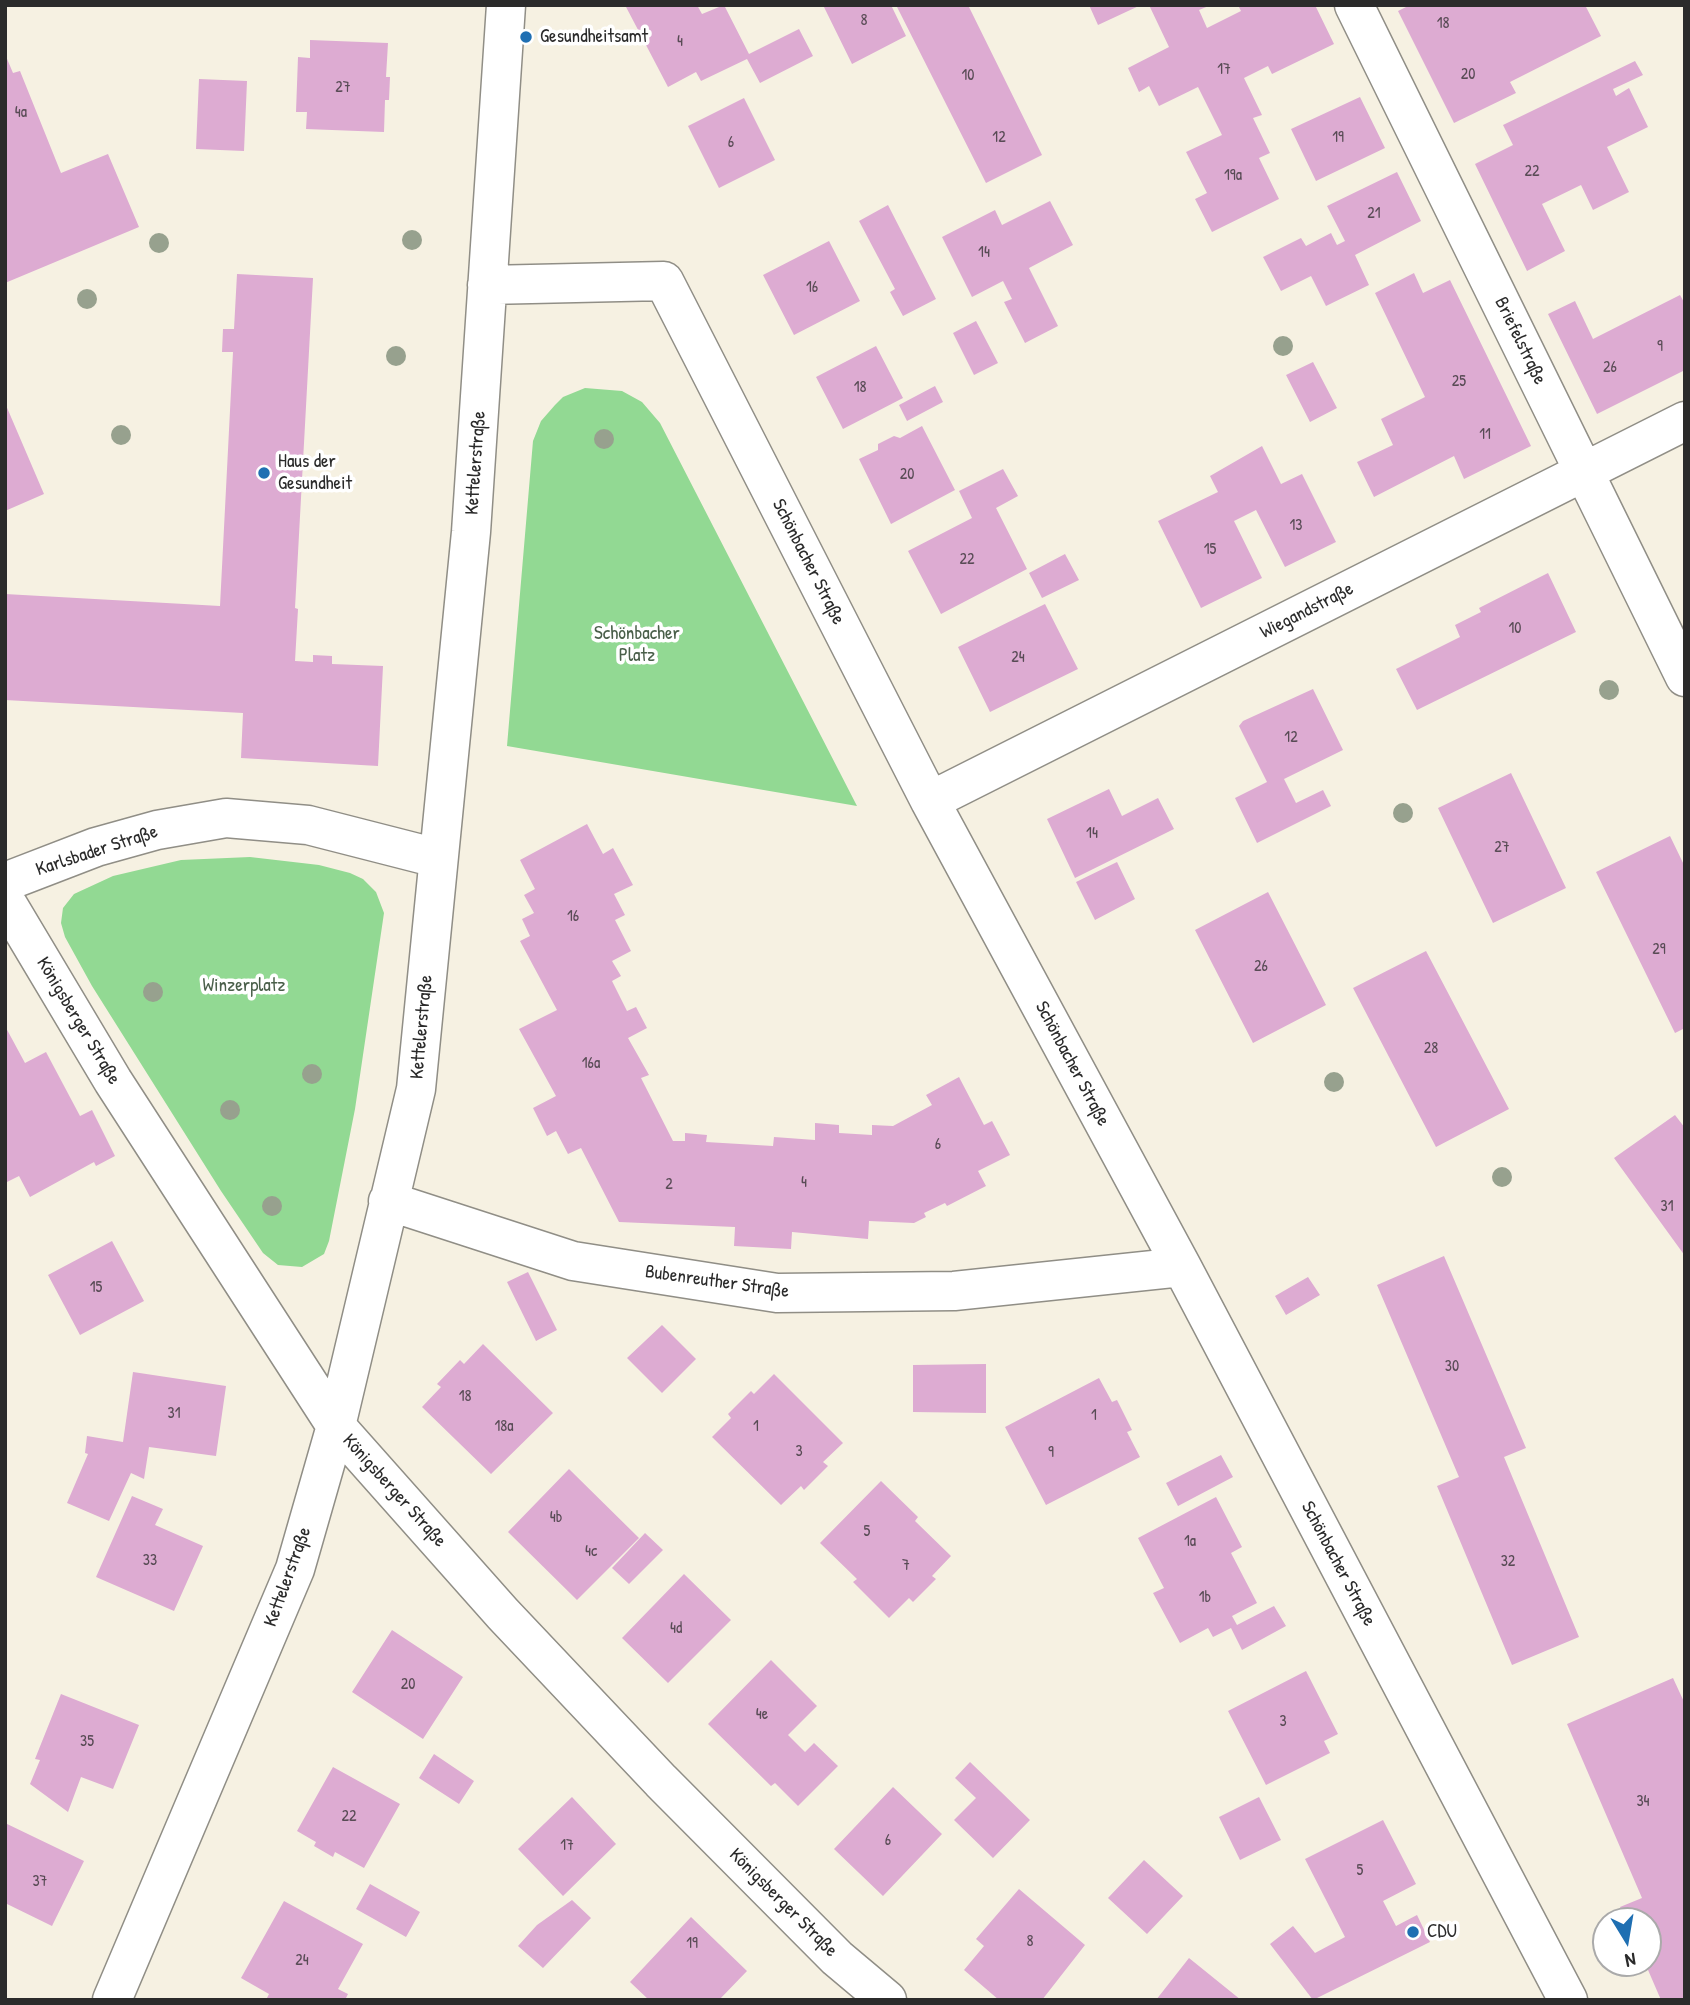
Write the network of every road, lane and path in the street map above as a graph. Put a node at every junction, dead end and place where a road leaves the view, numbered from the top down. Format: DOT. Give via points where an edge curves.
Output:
graph roads {
  1 [pos="506,5"];
  2 [pos="1354,5"];
  3 [pos="487,285"];
  4 [pos="1685,421"];
  5 [pos="1585,472"];
  6 [pos="1685,677"];
  7 [pos="930,801"];
  8 [pos="437,858"];
  9 [pos="5,882"];
  10 [pos="5,900"];
  11 [pos="388,1201"];
  12 [pos="1182,1267"];
  13 [pos="336,1426"];
  14 [pos="112,2000"];
  15 [pos="887,2000"];
  16 [pos="1568,2000"];
  1 -- 3 [label="street, Kettelerstraße"];
  2 -- 5 [label="street, Briefelstraße"];
  3 -- 7 [label="street, Schönbacher Straße" via="664,281"];
  3 -- 8 [label="street, Kettelerstraße" via="471,532"];
  4 -- 5 [label="street, Wiegandstraße"];
  5 -- 6 [label="street, Briefelstraße"];
  5 -- 7 [label="street, Wiegandstraße"];
  7 -- 12 [label="street, Schönbacher Straße"];
  8 -- 9 [label="street, Karlsbader Straße" via="308,825 226,818 96,847"];
  8 -- 11 [label="street, Kettelerstraße" via="416,1089"];
  10 -- 13 [label="street, Königsberger Straße" via="113,1081"];
  11 -- 12 [label="street, Bubenreuther Straße" via="573,1261 777,1293 954,1291"];
  11 -- 13 [label="street, Kettelerstraße"];
  12 -- 16 [label="street, Schönbacher Straße"];
  13 -- 14 [label="street, Kettelerstraße" via="295,1569"];
  13 -- 15 [label="street, Königsberger Straße" via="503,1614 661,1781 838,1958"];
}
